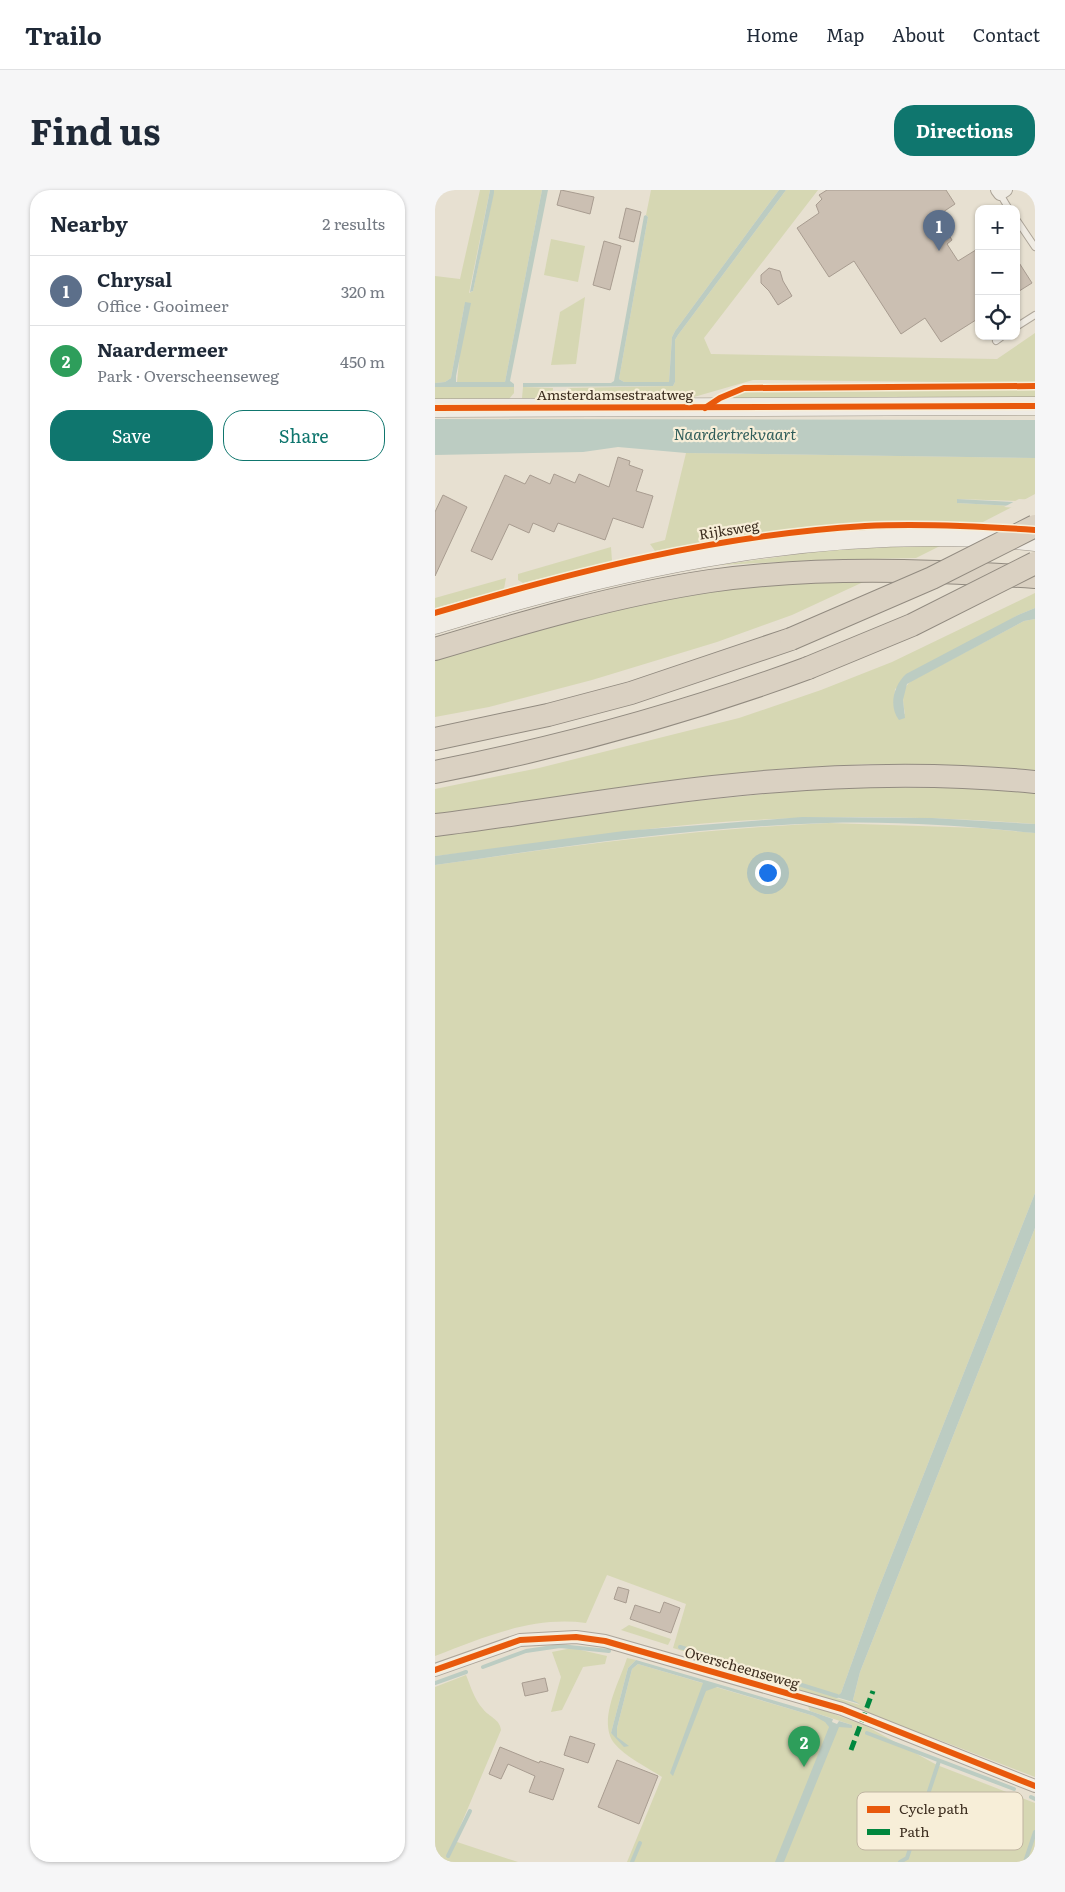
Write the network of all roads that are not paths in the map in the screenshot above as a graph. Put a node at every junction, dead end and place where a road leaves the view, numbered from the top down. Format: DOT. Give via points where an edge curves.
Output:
graph roads {
  1 [pos="1001,191"];
  2 [pos="1007,205"];
  3 [pos="1020,225"];
  4 [pos="1035,247"];
  5 [pos="1035,315"];
  6 [pos="1020,324"];
  7 [pos="1035,406"];
  8 [pos="435,408"];
  9 [pos="1035,526"];
  10 [pos="1035,542"];
  11 [pos="1035,563"];
  12 [pos="1035,577"];
  13 [pos="435,625"];
  14 [pos="435,649"];
  15 [pos="435,739"];
  16 [pos="435,772"];
  17 [pos="1035,782"];
  18 [pos="435,825"];
  19 [pos="435,1670"];
  20 [pos="1035,1786"];
  1 -- 2 [label="lane"];
  3 -- 4 [label="lane"];
  5 -- 6 [label="lane"];
  7 -- 8 [label="main road, Amsterdamsestraatweg"];
  9 -- 15 [label="highway, bridge" via="915,586 791,639 631,693"];
  10 -- 13 [label="main road, Rijksweg" via="916,536 782,546 598,579"];
  11 -- 16 [label="highway, bridge" via="912,624 739,694 604,734"];
  12 -- 14 [label="highway" via="866,570 711,581 578,608"];
  17 -- 18 [label="highway" via="944,775 795,779 712,787"];
  19 -- 20 [label="street, Overscheenseweg" via="520,1640 576,1637 605,1641 842,1710"];
}
